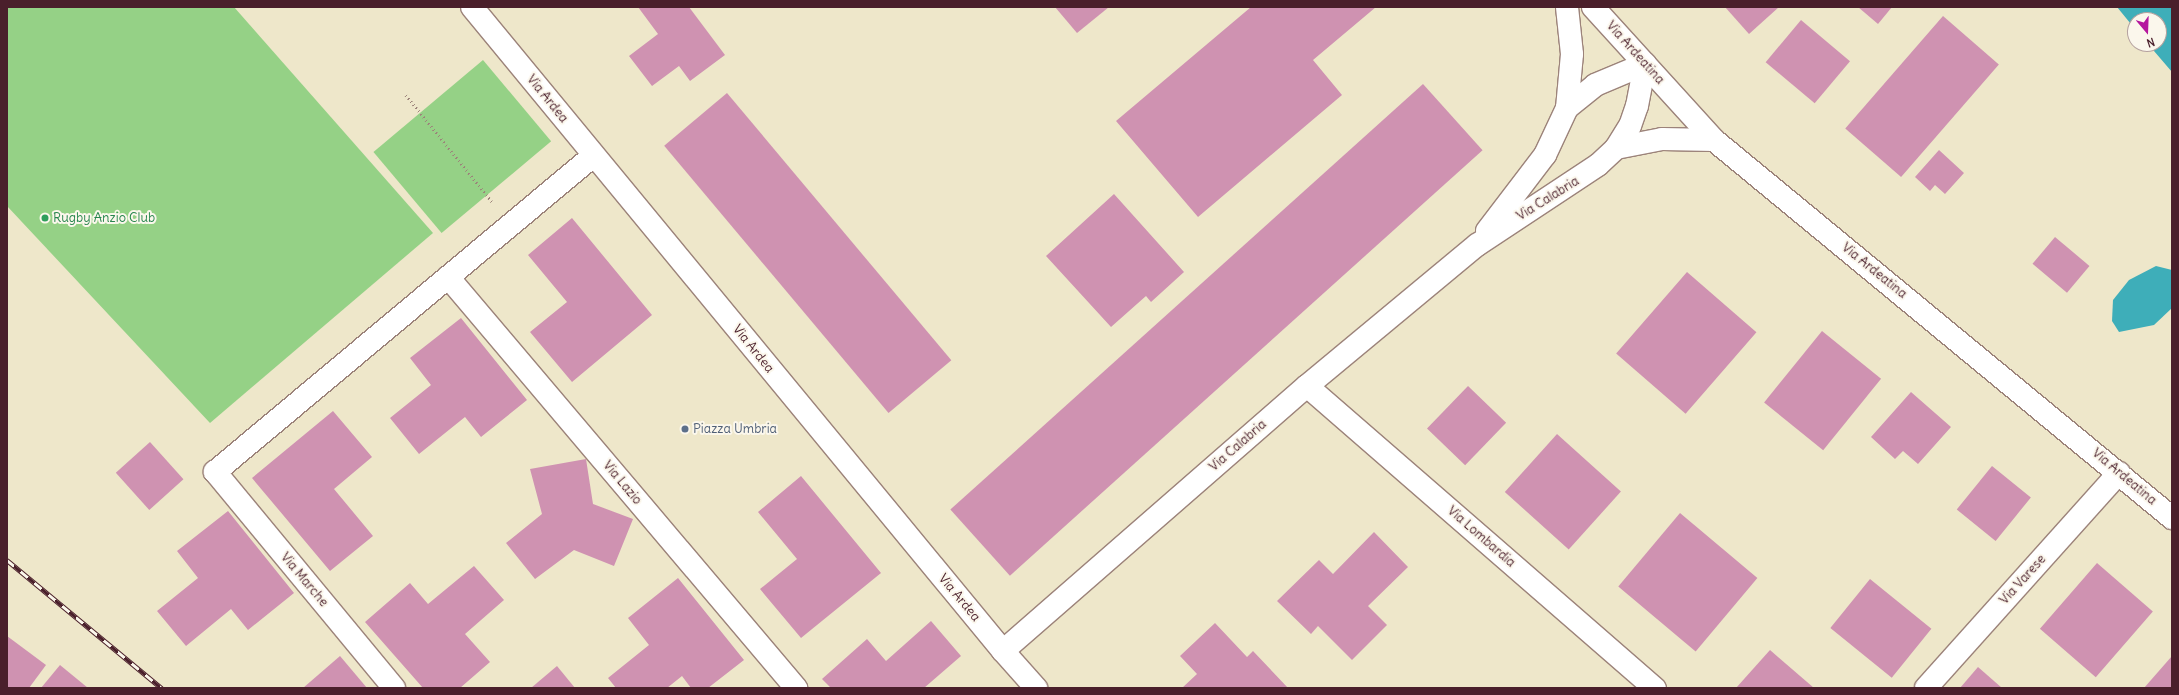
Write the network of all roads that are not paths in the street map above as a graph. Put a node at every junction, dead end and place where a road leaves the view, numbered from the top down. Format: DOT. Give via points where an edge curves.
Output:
graph roads {
  1 [pos="472,7"];
  2 [pos="1566,7"];
  3 [pos="1593,7"];
  4 [pos="1645,64"];
  5 [pos="1567,108"];
  6 [pos="1714,140"];
  7 [pos="1616,148"];
  8 [pos="593,156"];
  9 [pos="1477,245"];
  10 [pos="448,278"];
  11 [pos="1307,386"];
  12 [pos="2119,473"];
  13 [pos="2172,518"];
  14 [pos="1003,651"];
  15 [pos="1031,686"];
  16 [pos="394,688"];
  17 [pos="796,688"];
  18 [pos="1655,688"];
  19 [pos="1926,688"];
  1 -- 8 [label="street, Via Ardea"];
  2 -- 5 [label="street, Via Calabria" via="1572,54"];
  3 -- 4 [label="street, Via Ardeatina"];
  4 -- 5 [label="street, Via Calabria" via="1595,85"];
  4 -- 6 [label="street, Via Ardeatina"];
  4 -- 7 [label="street, Via Calabria" via="1634,117"];
  5 -- 9 [label="street, Via Calabria" via="1545,155"];
  6 -- 7 [label="street, Via Calabria" via="1662,139"];
  6 -- 12 [label="street, Via Ardeatina"];
  7 -- 9 [label="street, Via Calabria" via="1580,179"];
  8 -- 10 [label="street"];
  8 -- 14 [label="street, Via Ardea"];
  9 -- 11 [label="street, Via Calabria"];
  10 -- 16 [label="street, Via Marche" via="215,472"];
  10 -- 17 [label="street, Via Lazio"];
  11 -- 14 [label="street, Via Calabria"];
  11 -- 18 [label="street, Via Lombardia"];
  12 -- 13 [label="street, Via Ardeatina"];
  12 -- 19 [label="street, Via Varese"];
  14 -- 15 [label="street, Via Ardea"];
}
